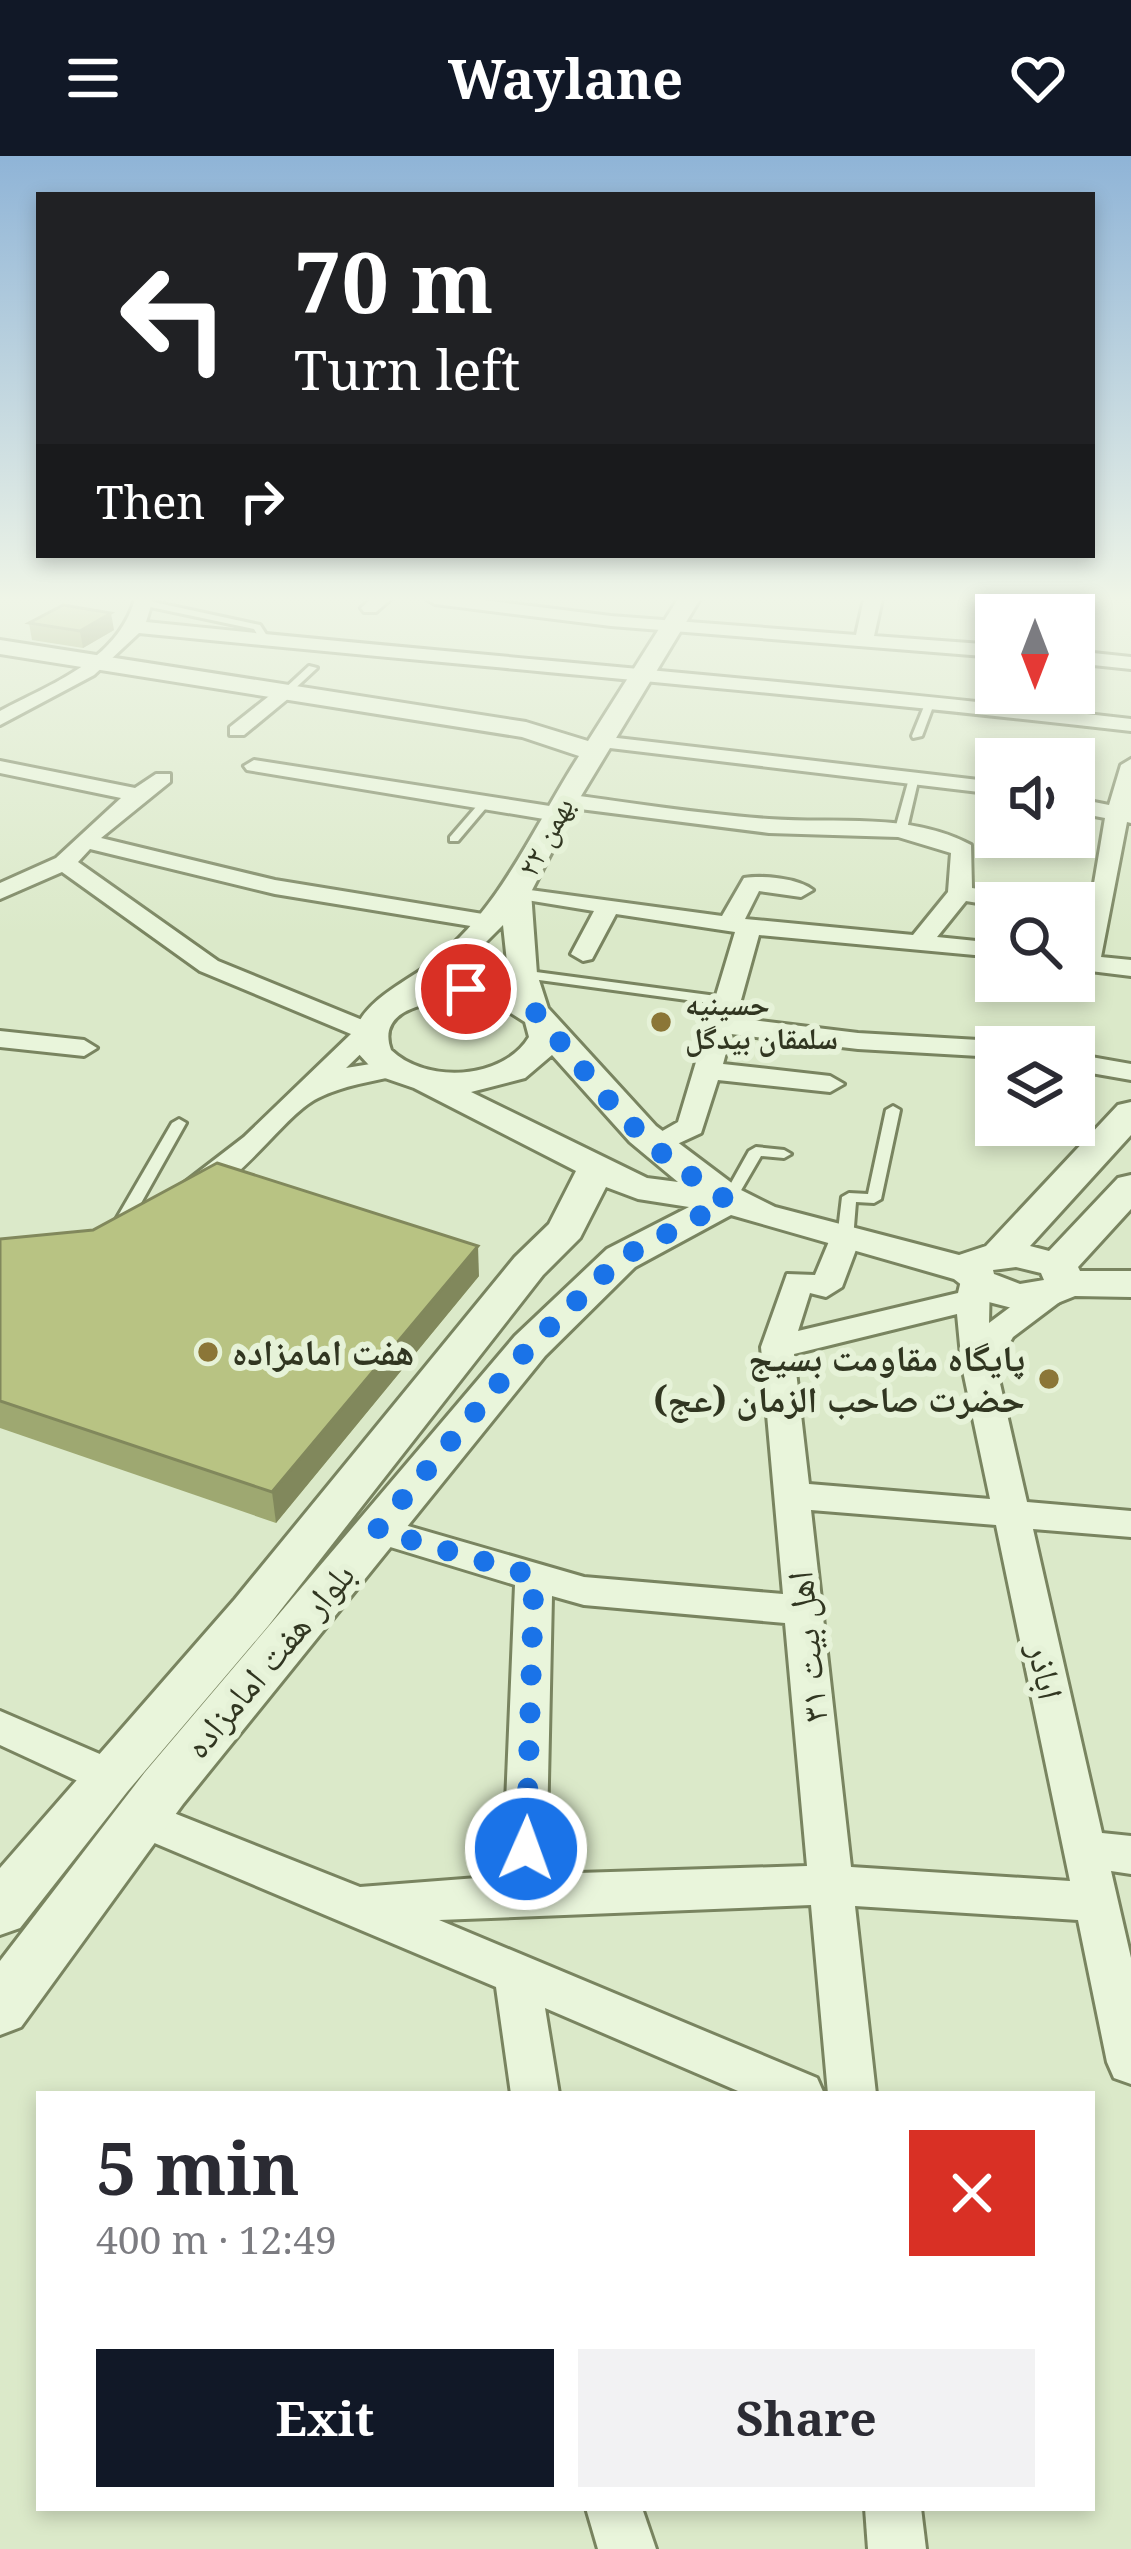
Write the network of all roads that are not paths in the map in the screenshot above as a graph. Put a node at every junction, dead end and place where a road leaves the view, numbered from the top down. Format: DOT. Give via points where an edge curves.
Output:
graph roads {
  1 [pos="262,711"];
  2 [pos="400,711"];
  3 [pos="619,711"];
  4 [pos="926,711"];
  5 [pos="1011,711"];
  6 [pos="1131,725"];
  7 [pos="237,730"];
  8 [pos="917,736"];
  9 [pos="601,740"];
  10 [pos="1131,765"];
  11 [pos="254,766"];
  12 [pos="3,770"];
  13 [pos="914,777"];
  14 [pos="163,778"];
  15 [pos="975,785"];
  16 [pos="137,795"];
  17 [pos="485,802"];
  18 [pos="560,807"];
  19 [pos="1124,815"];
  20 [pos="900,833"];
  21 [pos="454,839"];
  22 [pos="86,841"];
  23 [pos="64,863"];
  24 [pos="801,890"];
  25 [pos="0,892"];
  26 [pos="516,892"];
  27 [pos="960,892"];
  28 [pos="975,895"];
  29 [pos="609,905"];
  30 [pos="1095,915"];
  31 [pos="1100,916"];
  32 [pos="490,922"];
  33 [pos="739,925"];
  34 [pos="1095,928"];
  35 [pos="922,940"];
  36 [pos="975,947"];
  37 [pos="583,954"];
  38 [pos="1095,964"];
  39 [pos="1131,968"];
  40 [pos="521,974"];
  41 [pos="394,1004"];
  42 [pos="721,1013"];
  43 [pos="540,1017"];
  44 [pos="368,1032"];
  45 [pos="0,1040"];
  46 [pos="84,1048"];
  47 [pos="975,1048"];
  48 [pos="1095,1066"];
  49 [pos="706,1070"];
  50 [pos="1131,1072"];
  51 [pos="405,1075"];
  52 [pos="830,1084"];
  53 [pos="298,1098"];
  54 [pos="893,1110"];
  55 [pos="1131,1113"];
  56 [pos="179,1123"];
  57 [pos="652,1145"];
  58 [pos="784,1154"];
  59 [pos="596,1168"];
  60 [pos="1131,1186"];
  61 [pos="728,1201"];
  62 [pos="1099,1220"];
  63 [pos="107,1230"];
  64 [pos="566,1230"];
  65 [pos="844,1239"];
  66 [pos="621,1258"];
  67 [pos="1131,1269"];
  68 [pos="979,1277"];
  69 [pos="1060,1280"];
  70 [pos="1131,1284"];
  71 [pos="777,1347"];
  72 [pos="980,1366"];
  73 [pos="792,1495"];
  74 [pos="1012,1515"];
  75 [pos="1131,1524"];
  76 [pos="377,1530"];
  77 [pos="534,1576"];
  78 [pos="803,1610"];
  79 [pos="0,1727"];
  80 [pos="108,1776"];
  81 [pos="141,1819"];
  82 [pos="1085,1850"];
  83 [pos="1131,1855"];
  84 [pos="831,1885"];
  85 [pos="524,1894"];
  86 [pos="1096,1902"];
  87 [pos="359,1907"];
  88 [pos="0,1910"];
  89 [pos="517,1974"];
  90 [pos="0,2008"];
  91 [pos="1131,2062"];
  92 [pos="535,2091"];
  93 [pos="793,2091"];
  94 [pos="852,2091"];
  95 [pos="615,2511"];
  96 [pos="893,2511"];
  97 [pos="627,2549"];
  98 [pos="897,2549"];
  1 -- 7 [label="street"];
  2 -- 9 [label="street"];
  3 -- 9 [label="street, ۲۲ بهمن"];
  4 -- 8 [label="lane"];
  5 -- 6 [label="street"];
  9 -- 13 [label="street"];
  9 -- 18 [label="street, ۲۲ بهمن"];
  10 -- 19 [label="street"];
  11 -- 17 [label="street"];
  12 -- 16 [label="street"];
  13 -- 15 [label="street"];
  13 -- 20 [label="lane"];
  14 -- 16 [label="street"];
  16 -- 22 [label="street"];
  17 -- 18 [label="street"];
  17 -- 21 [label="lane"];
  18 -- 20 [label="street"];
  18 -- 26 [label="street, ۲۲ بهمن"];
  19 -- 31 [label="street"];
  20 -- 27 [label="street" via="963,850"];
  22 -- 23 [label="street"];
  22 -- 32 [label="street" via="274,887"];
  23 -- 25 [label="street"];
  23 -- 44 [label="street" via="208,966"];
  24 -- 33 [label="street" via="752,884"];
  26 -- 29 [label="street"];
  26 -- 32 [label="street, ۲۲ بهمن"];
  26 -- 40 [label="street, ۲۲ بهمن"];
  27 -- 28 [label="street"];
  27 -- 35 [label="street"];
  29 -- 33 [label="street"];
  29 -- 37 [label="street"];
  30 -- 31 [label="street"];
  31 -- 34 [label="street"];
  32 -- 41 [label="street, ۲۲ بهمن"];
  33 -- 35 [label="street"];
  33 -- 42 [label="street"];
  35 -- 36 [label="street"];
  38 -- 39 [label="street"];
  40 -- 42 [label="lane"];
  40 -- 43 [label="street, ۲۲ بهمن"];
  41 -- 43 [label="street" via="466,989 503,994"];
  41 -- 44 [label="street, ۲۲ بهمن"];
  42 -- 47 [label="street" via="858,1041"];
  42 -- 49 [label="street"];
  43 -- 51 [label="street" via="545,1046 528,1065 459,1084"];
  43 -- 57 [label="street, ۲۲ بهمن"];
  44 -- 51 [label="street" via="370,1052"];
  44 -- 53 [label="street"];
  45 -- 46 [label="street"];
  48 -- 50 [label="street"];
  49 -- 52 [label="street"];
  49 -- 57 [label="street" via="691,1127"];
  51 -- 53 [label="street" via="344,1077"];
  51 -- 59 [label="street, ۲۲ بهمن"];
  53 -- 63 [label="street" via="206,1183 160,1212"];
  54 -- 65 [label="lane" via="874,1199 849,1197"];
  55 -- 68 [label="street"];
  56 -- 63 [label="lane"];
  57 -- 61 [label="street, ۲۲ بهمن"];
  58 -- 61 [label="lane" via="756,1150"];
  59 -- 61 [label="street, ۲۲ بهمن" via="638,1188"];
  59 -- 64 [label="street, بلوار هفت امامزاده"];
  60 -- 62 [label="street"];
  61 -- 65 [label="street, ۲۲ بهمن"];
  61 -- 66 [label="street, بلوار هفت امامزاده"];
  62 -- 67 [label="street"];
  62 -- 69 [label="street"];
  64 -- 66 [label="street" via="613,1230 626,1243"];
  64 -- 80 [label="street, بلوار هفت امامزاده"];
  65 -- 68 [label="street, ۲۲ بهمن"];
  65 -- 71 [label="street, اهل بیت ۳۱" via="826,1286 798,1281"];
  66 -- 76 [label="street, بلوار هفت امامزاده" via="530,1346"];
  68 -- 69 [label="street, ۲۲ بهمن" via="1028,1257"];
  68 -- 71 [label="street"];
  68 -- 72 [label="street, اباذر"];
  69 -- 70 [label="street, ۲۲ بهمن"];
  69 -- 72 [label="street" via="1004,1323"];
  71 -- 73 [label="street, اهل بیت ۳۱"];
  72 -- 74 [label="street, اباذر"];
  73 -- 74 [label="street"];
  73 -- 78 [label="street, اهل بیت ۳۱"];
  74 -- 75 [label="street"];
  74 -- 82 [label="street, اباذر"];
  76 -- 77 [label="street"];
  76 -- 81 [label="street, بلوار هفت امامزاده"];
  77 -- 78 [label="street" via="584,1591"];
  77 -- 85 [label="street"];
  78 -- 84 [label="street, اهل بیت ۳۱"];
  79 -- 80 [label="street"];
  80 -- 88 [label="street, بلوار هفت امامزاده"];
  81 -- 87 [label="street"];
  81 -- 90 [label="street, بلوار هفت امامزاده"];
  82 -- 83 [label="street"];
  82 -- 86 [label="street, اباذر"];
  84 -- 85 [label="street"];
  84 -- 86 [label="street"];
  84 -- 94 [label="street, اهل بیت ۳۱"];
  85 -- 87 [label="street"];
  86 -- 91 [label="street, اباذر"];
  87 -- 89 [label="street"];
  89 -- 92 [label="street"];
  89 -- 93 [label="street"];
  95 -- 97 [label="street"];
  96 -- 98 [label="street"];
}
